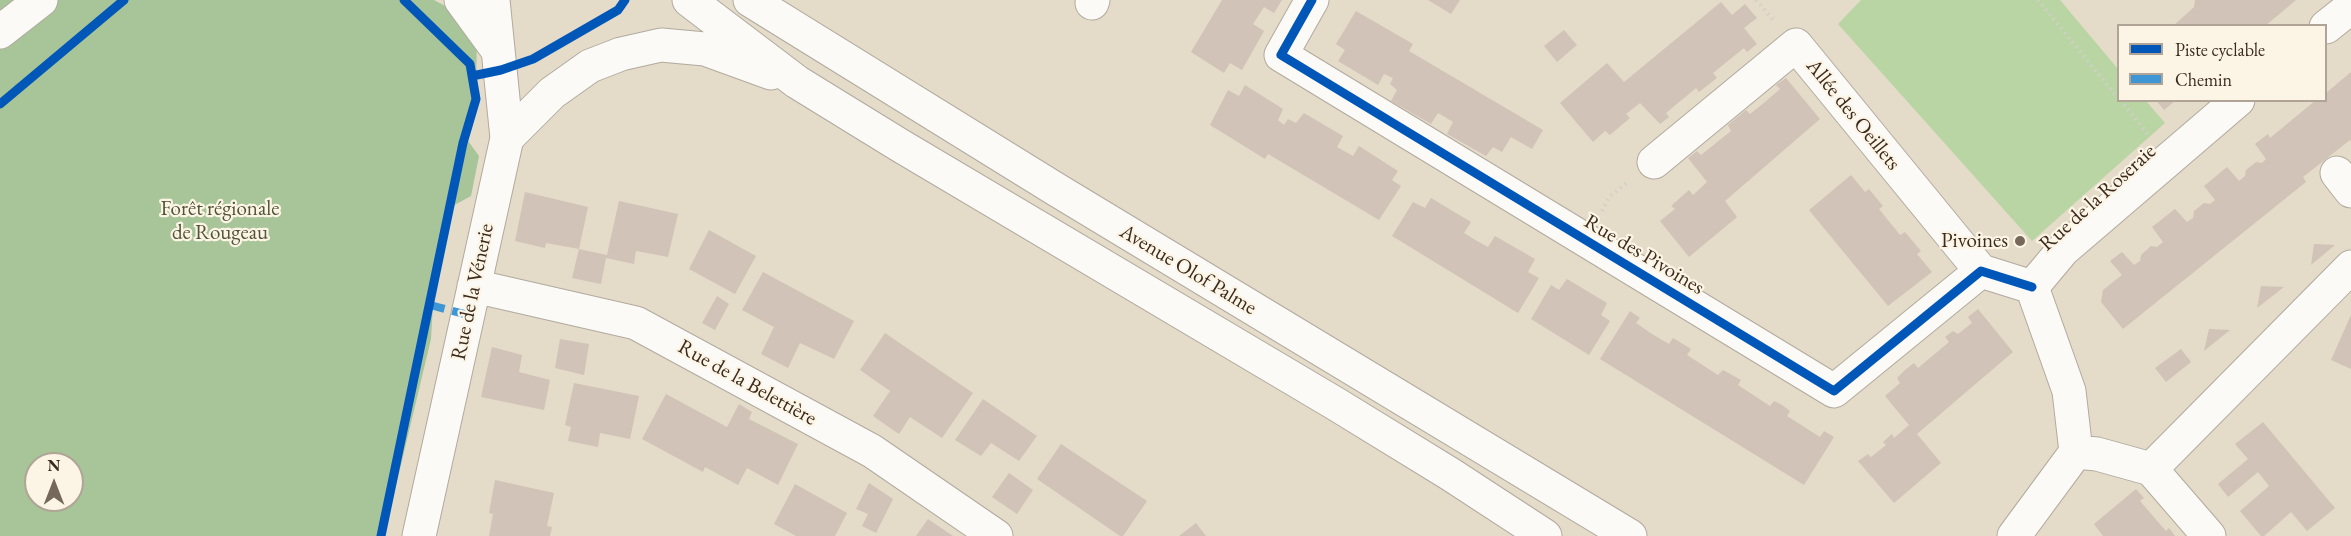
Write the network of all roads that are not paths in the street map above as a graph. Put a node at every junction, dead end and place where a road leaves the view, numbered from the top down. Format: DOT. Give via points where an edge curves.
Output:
graph roads {
  1 [pos="41,0"];
  2 [pos="461,0"];
  3 [pos="493,0"];
  4 [pos="689,0"];
  5 [pos="750,0"];
  6 [pos="1312,0"];
  7 [pos="2351,7"];
  8 [pos="2327,25"];
  9 [pos="0,32"];
  10 [pos="496,48"];
  11 [pos="797,82"];
  12 [pos="2236,102"];
  13 [pos="507,138"];
  14 [pos="1654,162"];
  15 [pos="2351,267"];
  16 [pos="1981,271"];
  17 [pos="474,286"];
  18 [pos="2032,287"];
  19 [pos="2076,452"];
  20 [pos="2151,469"];
  21 [pos="419,536"];
  22 [pos="996,536"];
  23 [pos="1545,536"];
  24 [pos="1629,536"];
  25 [pos="2014,536"];
  26 [pos="2209,536"];
  1 -- 9 [label="street"];
  2 -- 10 [label="street, Rue de la Vénerie"];
  3 -- 10 [label="street, Rue de la Vénerie"];
  4 -- 11 [label="street, Avenue Olof Palme"];
  5 -- 24 [label="street, Avenue Olof Palme" via="1067,197"];
  6 -- 16 [label="street, Rue des Pivoines" via="1281,55 1834,391"];
  7 -- 8 [label="street"];
  10 -- 13 [label="street, Rue de la Vénerie"];
  11 -- 13 [label="street" via="705,49 661,45 590,66 552,93"];
  11 -- 23 [label="street, Avenue Olof Palme" via="1345,410"];
  12 -- 18 [label="street, Rue de la Roseraie" via="2062,250"];
  13 -- 17 [label="street, Rue de la Vénerie"];
  14 -- 16 [label="street, Allée des Oeillets" via="1796,45"];
  15 -- 20 [label="street"];
  16 -- 18 [label="street"];
  17 -- 21 [label="street, Rue de la Vénerie"];
  17 -- 22 [label="street, Rue de la Belettière" via="636,322 872,451"];
  18 -- 19 [label="street" via="2068,391"];
  19 -- 20 [label="street"];
  19 -- 25 [label="street"];
  20 -- 26 [label="street"];
}
